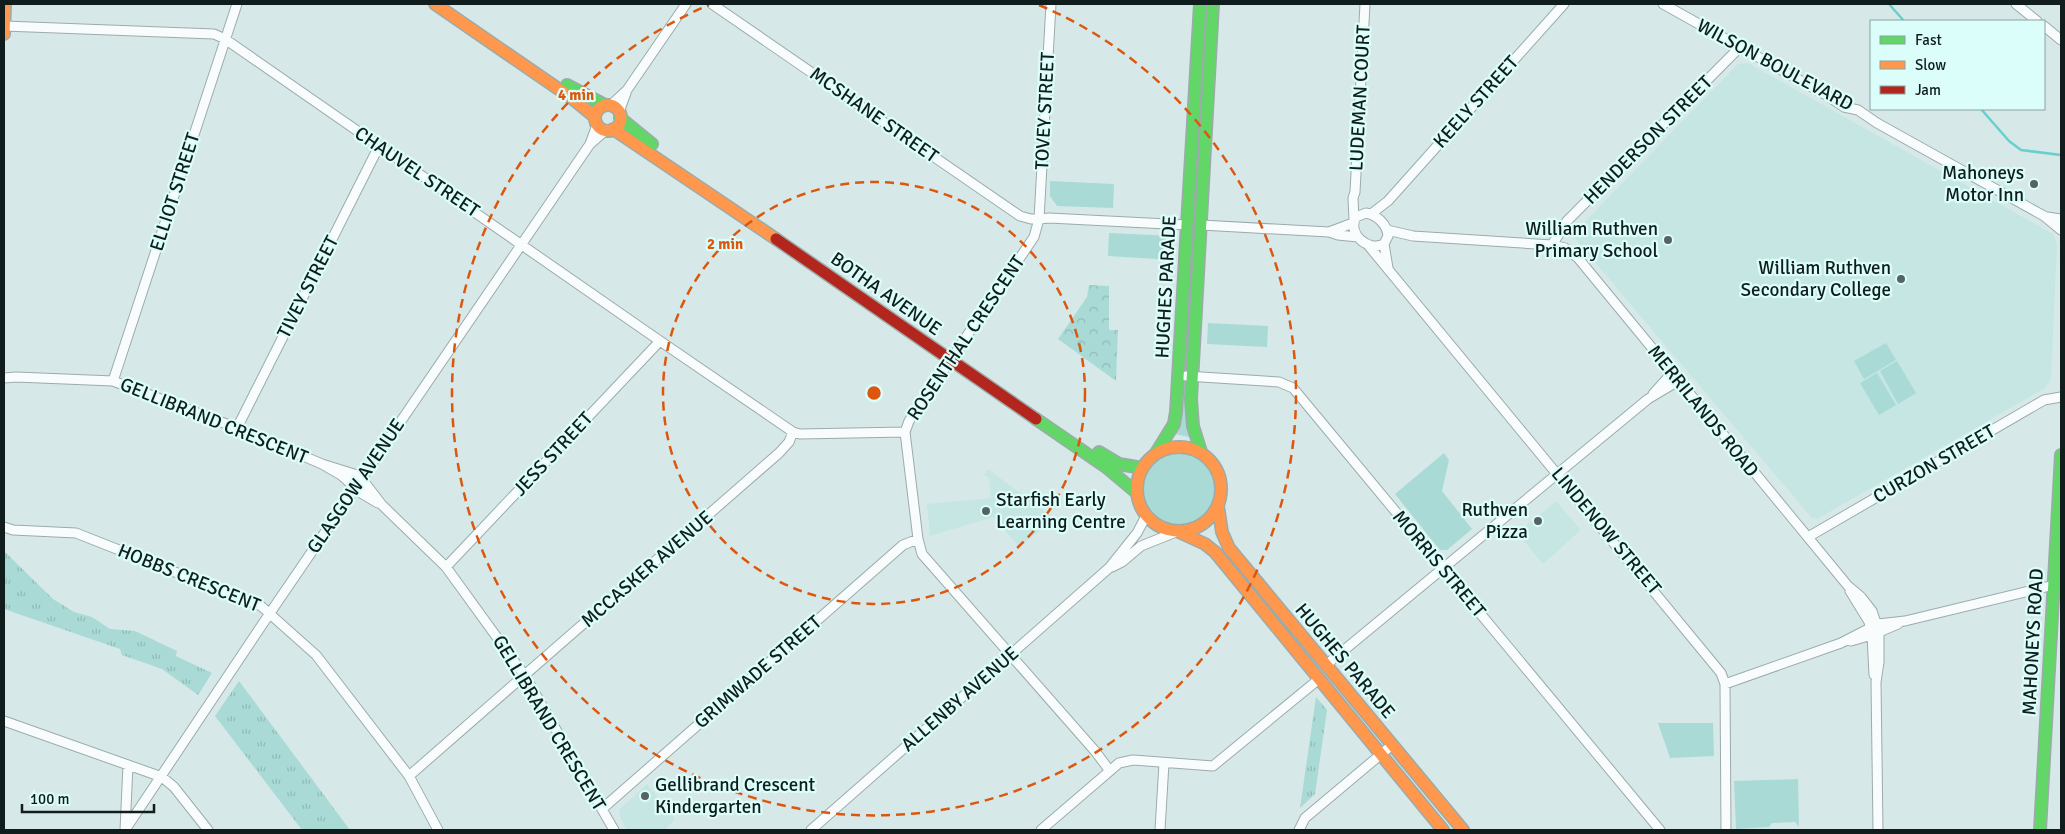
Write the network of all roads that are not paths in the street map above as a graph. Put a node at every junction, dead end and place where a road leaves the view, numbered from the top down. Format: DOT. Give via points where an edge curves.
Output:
graph roads {
  1 [pos="5,4"];
  2 [pos="237,4"];
  3 [pos="435,4"];
  4 [pos="449,4"];
  5 [pos="686,4"];
  6 [pos="712,4"];
  7 [pos="1051,4"];
  8 [pos="1200,4"];
  9 [pos="1213,4"];
  10 [pos="1365,4"];
  11 [pos="1564,4"];
  12 [pos="1663,4"];
  13 [pos="2016,4"];
  14 [pos="2037,20"];
  15 [pos="4,26"];
  16 [pos="2045,27"];
  17 [pos="4,34"];
  18 [pos="225,39"];
  19 [pos="2061,40"];
  20 [pos="1740,47"];
  21 [pos="516,55"];
  22 [pos="614,110"];
  23 [pos="603,125"];
  24 [pos="380,146"];
  25 [pos="1192,148"];
  26 [pos="1205,148"];
  27 [pos="1355,192"];
  28 [pos="1388,201"];
  29 [pos="731,204"];
  30 [pos="1368,214"];
  31 [pos="2044,216"];
  32 [pos="1039,219"];
  33 [pos="2061,219"];
  34 [pos="1353,221"];
  35 [pos="1187,225"];
  36 [pos="1201,226"];
  37 [pos="1385,226"];
  38 [pos="2061,230"];
  39 [pos="1329,232"];
  40 [pos="1358,236"];
  41 [pos="1413,236"];
  42 [pos="1385,243"];
  43 [pos="521,244"];
  44 [pos="1368,245"];
  45 [pos="1552,245"];
  46 [pos="1388,268"];
  47 [pos="660,341"];
  48 [pos="952,356"];
  49 [pos="4,374"];
  50 [pos="1179,376"];
  51 [pos="1192,376"];
  52 [pos="16,377"];
  53 [pos="1675,377"];
  54 [pos="4,378"];
  55 [pos="113,381"];
  56 [pos="2061,397"];
  57 [pos="1047,422"];
  58 [pos="237,428"];
  59 [pos="793,432"];
  60 [pos="905,432"];
  61 [pos="1201,452"];
  62 [pos="1156,453"];
  63 [pos="2061,455"];
  64 [pos="322,464"];
  65 [pos="1142,468"];
  66 [pos="1558,474"];
  67 [pos="362,479"];
  68 [pos="355,488"];
  69 [pos="1137,493"];
  70 [pos="382,505"];
  71 [pos="1218,506"];
  72 [pos="1146,516"];
  73 [pos="7,530"];
  74 [pos="1177,532"];
  75 [pos="1134,537"];
  76 [pos="1808,537"];
  77 [pos="918,539"];
  78 [pos="1141,546"];
  79 [pos="446,567"];
  80 [pos="1109,568"];
  81 [pos="1443,569"];
  82 [pos="2054,585"];
  83 [pos="270,613"];
  84 [pos="1875,630"];
  85 [pos="1011,654"];
  86 [pos="1326,665"];
  87 [pos="525,676"];
  88 [pos="1319,679"];
  89 [pos="1725,684"];
  90 [pos="4,721"];
  91 [pos="1392,745"];
  92 [pos="1380,754"];
  93 [pos="1164,762"];
  94 [pos="128,765"];
  95 [pos="1112,769"];
  96 [pos="409,776"];
  97 [pos="162,777"];
  98 [pos="602,810"];
  99 [pos="125,830"];
  100 [pos="208,830"];
  101 [pos="438,830"];
  102 [pos="614,830"];
  103 [pos="810,830"];
  104 [pos="1041,830"];
  105 [pos="1160,830"];
  106 [pos="1299,830"];
  107 [pos="1443,830"];
  108 [pos="1463,830"];
  109 [pos="1660,830"];
  110 [pos="1726,830"];
  111 [pos="1878,830"];
  112 [pos="2040,830"];
  1 -- 15 [label="street"];
  2 -- 18 [label="street, ELLIOT STREET"];
  3 -- 21 [label="street, BOTHA AVENUE"];
  4 -- 21 [label="street, BOTHA AVENUE"];
  5 -- 22 [label="street"];
  6 -- 32 [label="street, MCSHANE STREET" via="1020,216"];
  7 -- 32 [label="street, TOVEY STREET"];
  8 -- 25 [label="street, HUGHES PARADE"];
  9 -- 26 [label="street, HUGHES PARADE"];
  10 -- 27 [label="street, LUDEMAN COURT"];
  11 -- 28 [label="street, KEELY STREET"];
  12 -- 20 [label="street, WILSON BOULEVARD"];
  13 -- 14 [label="street"];
  15 -- 17 [label="street"];
  15 -- 18 [label="street, CHAUVEL STREET" via="214,34"];
  16 -- 19 [label="street"];
  18 -- 24 [label="street, CHAUVEL STREET"];
  18 -- 55 [label="street, ELLIOT STREET"];
  20 -- 31 [label="street, WILSON BOULEVARD"];
  20 -- 45 [label="street, HENDERSON STREET" via="1567,221"];
  21 -- 22 [label="street, BOTHA AVENUE"];
  21 -- 23 [label="street, BOTHA AVENUE"];
  22 -- 23 [label="street" via="618,125"];
  22 -- 23 [label="street" via="598,110"];
  22 -- 29 [label="street, BOTHA AVENUE" via="643,138"];
  23 -- 29 [label="street, BOTHA AVENUE"];
  23 -- 43 [label="street, GLASGOW AVENUE"];
  24 -- 43 [label="street, CHAUVEL STREET"];
  24 -- 58 [label="street, TIVEY STREET"];
  25 -- 26 [label="street"];
  25 -- 35 [label="street, HUGHES PARADE"];
  26 -- 36 [label="street, HUGHES PARADE"];
  27 -- 30 [label="street, LUDEMAN COURT" via="1359,205"];
  27 -- 34 [label="street, LUDEMAN COURT"];
  28 -- 30 [label="street, KEELY STREET"];
  28 -- 37 [label="street, KEELY STREET" via="1384,212"];
  29 -- 48 [label="street, BOTHA AVENUE"];
  30 -- 34 [label="street" via="1360,214"];
  30 -- 37 [label="street"];
  31 -- 33 [label="street, WILSON BOULEVARD"];
  31 -- 38 [label="street, WILSON BOULEVARD"];
  32 -- 35 [label="street"];
  32 -- 48 [label="street, ROSENTHAL CRESCENT" via="1034,237"];
  34 -- 39 [label="street"];
  34 -- 40 [label="street"];
  35 -- 50 [label="street, HUGHES PARADE"];
  36 -- 39 [label="street"];
  36 -- 51 [label="street, HUGHES PARADE"];
  37 -- 41 [label="street"];
  37 -- 42 [label="street" via="1388,236"];
  39 -- 40 [label="street"];
  40 -- 44 [label="street"];
  41 -- 42 [label="street"];
  41 -- 45 [label="street"];
  42 -- 44 [label="street" via="1374,247"];
  42 -- 46 [label="street"];
  43 -- 47 [label="street, CHAUVEL STREET"];
  43 -- 67 [label="street, GLASGOW AVENUE"];
  44 -- 46 [label="street, LINDENOW STREET"];
  45 -- 53 [label="street, MERRILANDS ROAD" via="1565,248 1578,258"];
  46 -- 66 [label="street, LINDENOW STREET"];
  47 -- 59 [label="street, CHAUVEL STREET"];
  47 -- 79 [label="street, JESS STREET"];
  48 -- 57 [label="street, BOTHA AVENUE"];
  48 -- 60 [label="street, ROSENTHAL CRESCENT"];
  49 -- 52 [label="street, GELLIBRAND CRESCENT"];
  50 -- 51 [label="street, MORRIS STREET"];
  50 -- 62 [label="street, HUGHES PARADE" via="1174,424"];
  51 -- 61 [label="street, HUGHES PARADE" via="1191,423"];
  51 -- 81 [label="street, MORRIS STREET" via="1288,384"];
  52 -- 54 [label="street, GELLIBRAND CRESCENT"];
  52 -- 55 [label="street, GELLIBRAND CRESCENT"];
  53 -- 66 [label="street"];
  53 -- 76 [label="street, MERRILANDS ROAD"];
  55 -- 58 [label="street, GELLIBRAND CRESCENT"];
  56 -- 76 [label="street, CURZON STREET" via="2044,400"];
  57 -- 65 [label="street, BOTHA AVENUE" via="1111,461 1128,468"];
  57 -- 69 [label="street, BOTHA AVENUE"];
  58 -- 64 [label="street, GELLIBRAND CRESCENT"];
  59 -- 60 [label="street"];
  59 -- 87 [label="street, MCCASKER AVENUE" via="779,453"];
  60 -- 77 [label="street, ROSENTHAL CRESCENT"];
  61 -- 62 [label="street" via="1178,446"];
  61 -- 71 [label="street" via="1209,458 1220,476 1222,486"];
  62 -- 65 [label="street"];
  63 -- 82 [label="street, MAHONEYS ROAD"];
  64 -- 67 [label="street, GELLIBRAND CRESCENT"];
  64 -- 68 [label="street, GELLIBRAND CRESCENT"];
  65 -- 69 [label="street" via="1137,480"];
  66 -- 81 [label="street"];
  66 -- 89 [label="street, LINDENOW STREET" via="1718,668"];
  67 -- 68 [label="street, GLASGOW AVENUE"];
  67 -- 70 [label="street, GELLIBRAND CRESCENT"];
  68 -- 70 [label="street, GELLIBRAND CRESCENT"];
  68 -- 83 [label="street, GLASGOW AVENUE"];
  69 -- 72 [label="street"];
  70 -- 79 [label="street, GELLIBRAND CRESCENT"];
  71 -- 74 [label="street" via="1202,525"];
  71 -- 86 [label="street, HUGHES PARADE" via="1222,532 1229,548"];
  72 -- 74 [label="street" via="1159,526"];
  72 -- 75 [label="street, ALLENBY AVENUE"];
  73 -- 83 [label="street, HOBBS CRESCENT" via="76,533 254,602"];
  74 -- 78 [label="street, ALLENBY AVENUE"];
  74 -- 88 [label="street, HUGHES PARADE" via="1215,552"];
  75 -- 78 [label="street"];
  75 -- 80 [label="street, ALLENBY AVENUE"];
  76 -- 84 [label="street, MERRILANDS ROAD" via="1872,611"];
  77 -- 85 [label="street, ROSENTHAL CRESCENT" via="922,554"];
  77 -- 98 [label="street, GRIMWADE STREET" via="903,544"];
  78 -- 80 [label="street, ALLENBY AVENUE"];
  79 -- 87 [label="street, GELLIBRAND CRESCENT"];
  80 -- 85 [label="street, ALLENBY AVENUE"];
  81 -- 86 [label="street"];
  81 -- 109 [label="street, MORRIS STREET"];
  82 -- 84 [label="street"];
  82 -- 112 [label="street, MAHONEYS ROAD"];
  83 -- 96 [label="street, HOBBS CRESCENT" via="316,656"];
  83 -- 97 [label="street, GLASGOW AVENUE"];
  84 -- 89 [label="street"];
  84 -- 111 [label="street, MERRILANDS ROAD"];
  85 -- 95 [label="street, ROSENTHAL CRESCENT" via="1096,751 1102,763"];
  85 -- 103 [label="street, ALLENBY AVENUE"];
  86 -- 88 [label="street"];
  86 -- 91 [label="street, HUGHES PARADE"];
  87 -- 96 [label="street, MCCASKER AVENUE"];
  87 -- 98 [label="street, GELLIBRAND CRESCENT"];
  88 -- 92 [label="street, HUGHES PARADE"];
  88 -- 93 [label="street" via="1213,766"];
  89 -- 110 [label="street, LINDENOW STREET"];
  90 -- 94 [label="street"];
  91 -- 92 [label="street"];
  91 -- 108 [label="street, HUGHES PARADE"];
  92 -- 106 [label="street" via="1305,818"];
  92 -- 107 [label="street, HUGHES PARADE"];
  93 -- 95 [label="street" via="1128,761"];
  93 -- 105 [label="street"];
  94 -- 97 [label="street"];
  94 -- 99 [label="street, GLASGOW AVENUE"];
  95 -- 104 [label="street"];
  96 -- 101 [label="street, HOBBS CRESCENT"];
  97 -- 99 [label="street, GLASGOW AVENUE"];
  97 -- 100 [label="street" via="174,787"];
  98 -- 102 [label="street, GELLIBRAND CRESCENT"];
}
